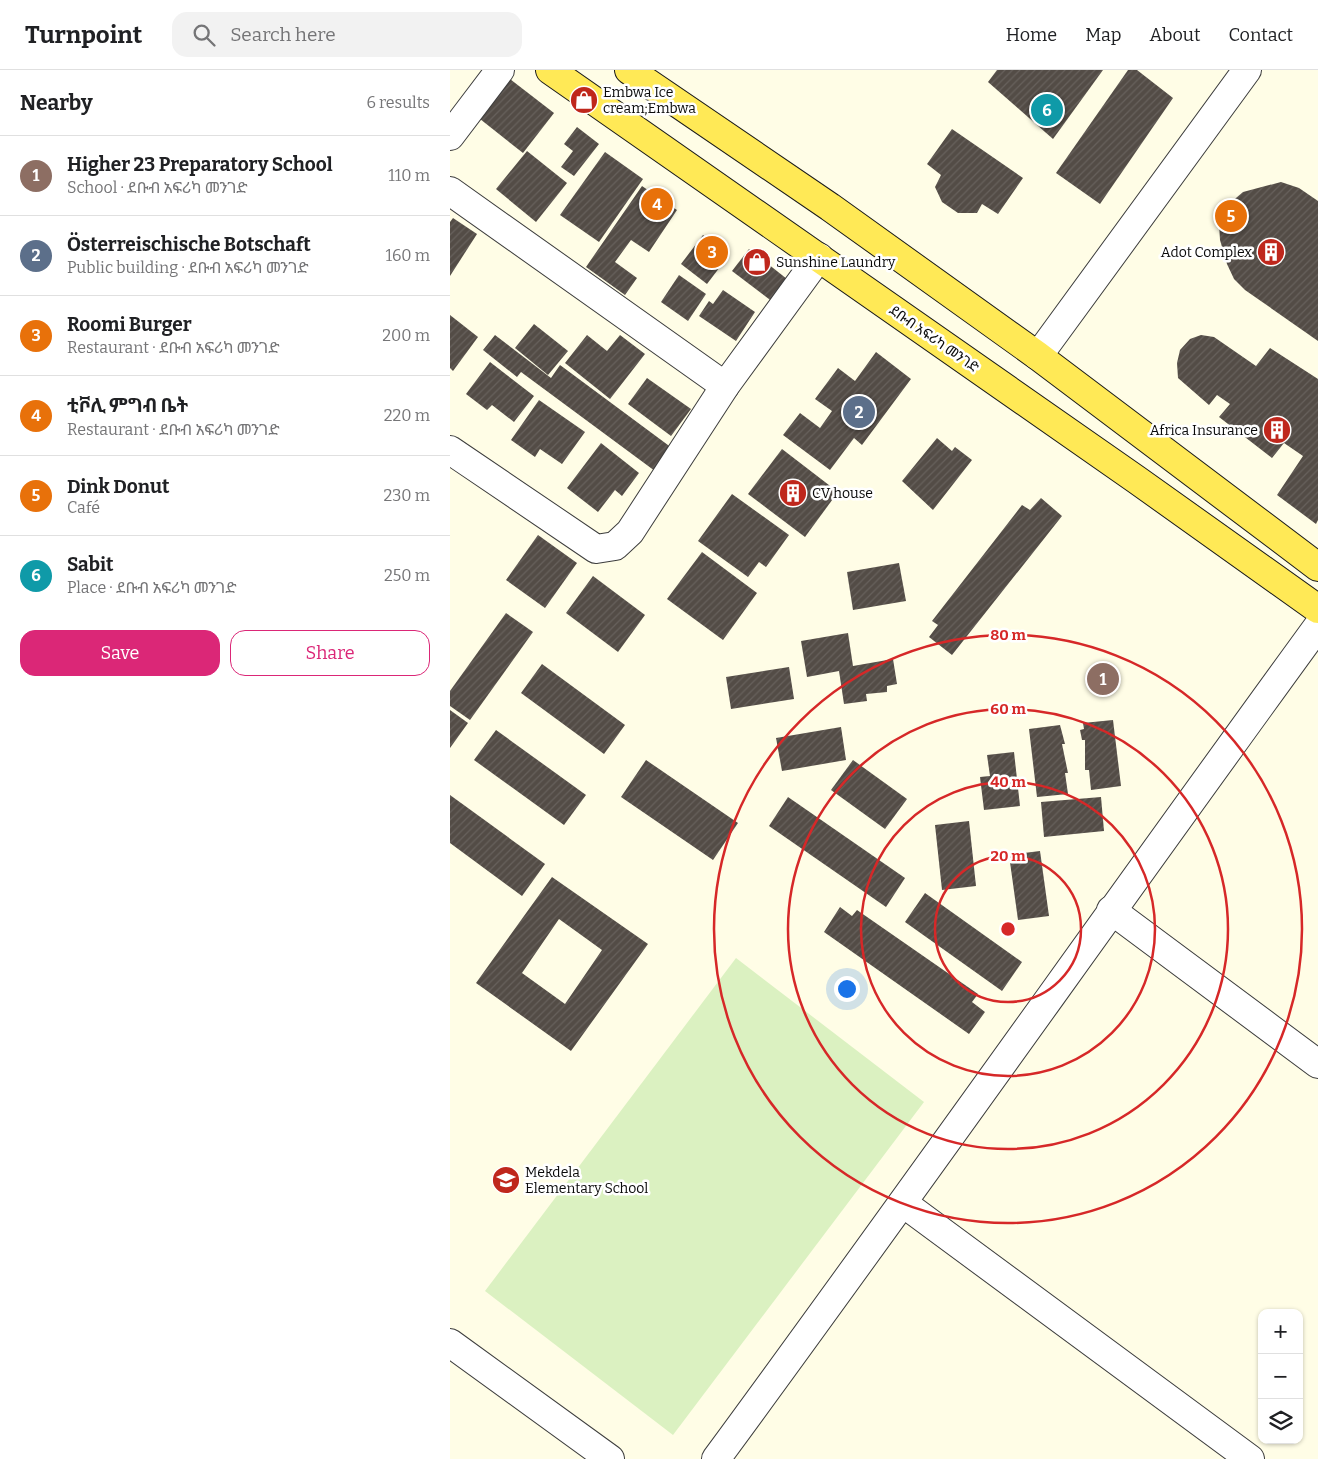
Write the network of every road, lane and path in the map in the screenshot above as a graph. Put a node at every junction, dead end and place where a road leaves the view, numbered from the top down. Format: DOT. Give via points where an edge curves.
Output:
graph roads {
  1 [pos="500,70"];
  2 [pos="550,70"];
  3 [pos="629,70"];
  4 [pos="1247,70"];
  5 [pos="450,136"];
  6 [pos="450,190"];
  7 [pos="819,257"];
  8 [pos="1038,356"];
  9 [pos="725,386"];
  10 [pos="450,450"];
  11 [pos="1318,567"];
  12 [pos="1318,609"];
  13 [pos="1318,626"];
  14 [pos="1111,910"];
  15 [pos="1318,1064"];
  16 [pos="904,1203"];
  17 [pos="450,1343"];
  18 [pos="610,1459"];
  19 [pos="716,1459"];
  20 [pos="1250,1459"];
  1 -- 5 [label="street"];
  2 -- 7 [label="main road, ደቡብ አፍሪካ መንገድ"];
  3 -- 8 [label="main road" via="830,207"];
  4 -- 8 [label="street"];
  6 -- 9 [label="street"];
  7 -- 9 [label="street"];
  7 -- 12 [label="main road, ደቡብ አፍሪካ መንገድ"];
  8 -- 11 [label="main road"];
  9 -- 10 [label="street" via="630,532 615,546 596,549"];
  13 -- 14 [label="street"];
  14 -- 15 [label="street"];
  14 -- 16 [label="street"];
  16 -- 19 [label="street"];
  16 -- 20 [label="street"];
  17 -- 18 [label="street"];
}
